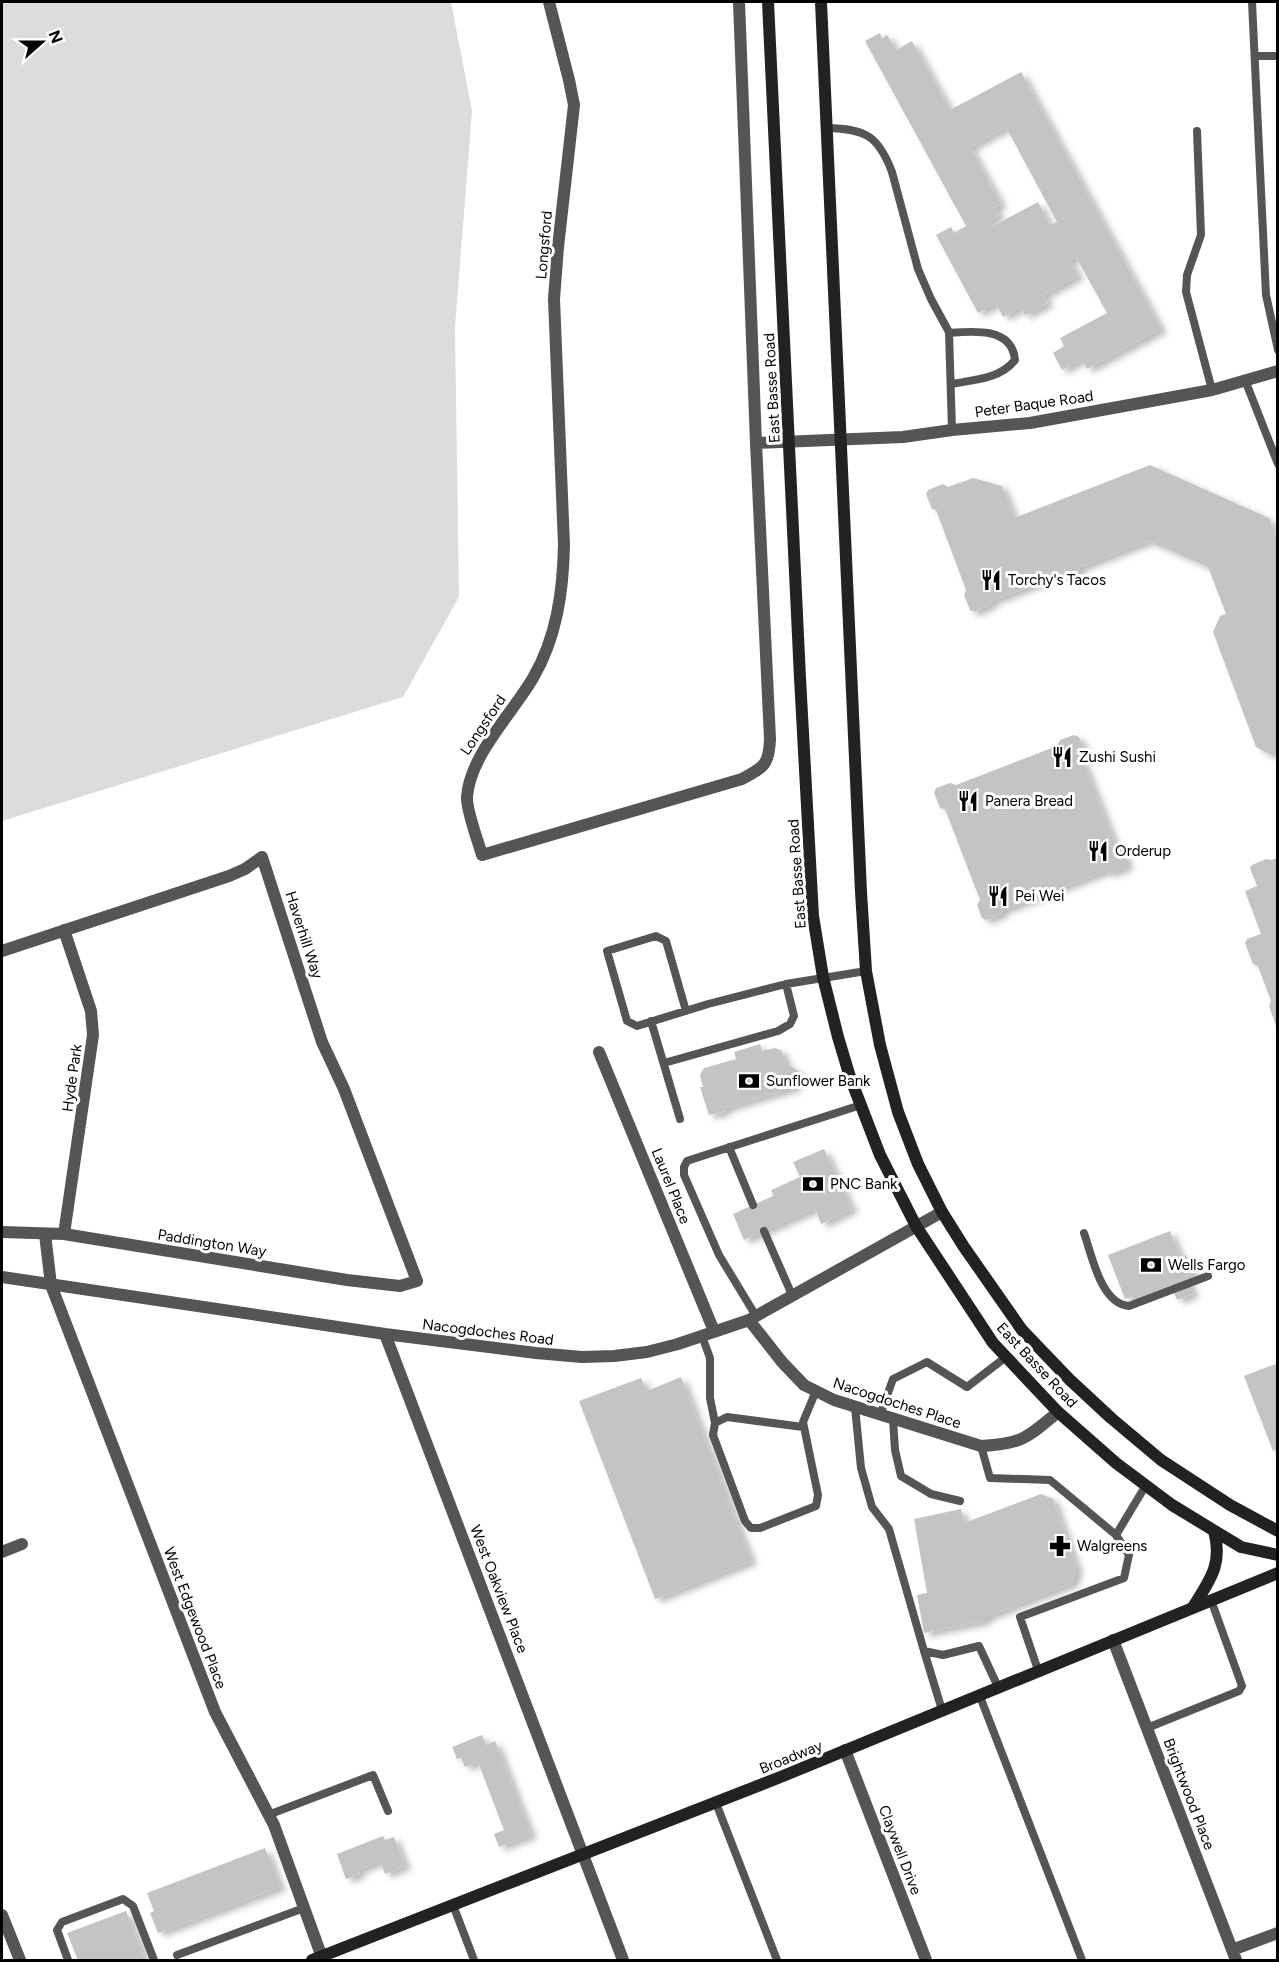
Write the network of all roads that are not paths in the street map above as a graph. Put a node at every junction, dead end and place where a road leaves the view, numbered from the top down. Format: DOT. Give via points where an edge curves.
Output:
graph roads {
  1 [pos="549,2"];
  2 [pos="739,2"];
  3 [pos="768,2"];
  4 [pos="821,2"];
  5 [pos="1252,2"];
  6 [pos="1256,56"];
  7 [pos="1278,56"];
  8 [pos="827,128"];
  9 [pos="1197,131"];
  10 [pos="1274,312"];
  11 [pos="949,333"];
  12 [pos="1278,350"];
  13 [pos="1278,371"];
  14 [pos="1245,380"];
  15 [pos="951,384"];
  16 [pos="1212,390"];
  17 [pos="952,430"];
  18 [pos="841,440"];
  19 [pos="790,442"];
  20 [pos="756,443"];
  21 [pos="1278,464"];
  22 [pos="64,930"];
  23 [pos="2,951"];
  24 [pos="866,971"];
  25 [pos="823,977"];
  26 [pos="786,984"];
  27 [pos="686,1011"];
  28 [pos="651,1021"];
  29 [pos="599,1052"];
  30 [pos="664,1063"];
  31 [pos="861,1105"];
  32 [pos="680,1119"];
  33 [pos="729,1147"];
  34 [pos="753,1205"];
  35 [pos="942,1212"];
  36 [pos="916,1227"];
  37 [pos="764,1231"];
  38 [pos="2,1232"];
  39 [pos="1084,1233"];
  40 [pos="45,1234"];
  41 [pos="64,1234"];
  42 [pos="1209,1276"];
  43 [pos="2,1277"];
  44 [pos="417,1281"];
  45 [pos="51,1285"];
  46 [pos="792,1295"];
  47 [pos="752,1318"];
  48 [pos="714,1331"];
  49 [pos="385,1334"];
  50 [pos="702,1336"];
  51 [pos="1006,1357"];
  52 [pos="816,1391"];
  53 [pos="855,1407"];
  54 [pos="1058,1412"];
  55 [pos="880,1415"];
  56 [pos="893,1419"];
  57 [pos="715,1423"];
  58 [pos="803,1426"];
  59 [pos="981,1446"];
  60 [pos="1146,1485"];
  61 [pos="960,1501"];
  62 [pos="1214,1531"];
  63 [pos="1278,1531"];
  64 [pos="1116,1534"];
  65 [pos="22,1544"];
  66 [pos="2,1552"];
  67 [pos="1278,1555"];
  68 [pos="1278,1573"];
  69 [pos="1211,1600"];
  70 [pos="1193,1607"];
  71 [pos="1113,1640"];
  72 [pos="924,1651"];
  73 [pos="1038,1670"];
  74 [pos="998,1687"];
  75 [pos="979,1694"];
  76 [pos="942,1710"];
  77 [pos="1148,1728"];
  78 [pos="845,1750"];
  79 [pos="716,1803"];
  80 [pos="388,1811"];
  81 [pos="268,1815"];
  82 [pos="584,1854"];
  83 [pos="453,1905"];
  84 [pos="304,1908"];
  85 [pos="2,1915"];
  86 [pos="1278,1933"];
  87 [pos="177,1955"];
  88 [pos="1234,1955"];
  89 [pos="319,1959"];
  90 [pos="20,1960"];
  91 [pos="68,1960"];
  92 [pos="154,1960"];
  93 [pos="474,1960"];
  94 [pos="623,1960"];
  95 [pos="777,1960"];
  96 [pos="926,1960"];
  97 [pos="1082,1960"];
  1 -- 20 [label="street, Longsford" via="574,105 554,299 563,578 558,612 544,654 473,767 466,799 482,855 742,779 767,762 770,739"];
  2 -- 20 [label="street, Longsford"];
  3 -- 19 [label="main road, East Basse Road"];
  4 -- 8 [label="main road, East Basse Road"];
  5 -- 6 [label="lane"];
  6 -- 7 [label="lane"];
  6 -- 10 [label="lane" via="1266,295"];
  8 -- 11 [label="lane" via="852,130 871,137 887,158 918,269"];
  8 -- 18 [label="main road, East Basse Road"];
  9 -- 16 [label="lane" via="1201,235 1187,275 1186,292"];
  10 -- 12 [label="lane"];
  11 -- 15 [label="lane"];
  11 -- 15 [label="lane" via="988,332 1006,340 1014,349 1015,360 1008,370 988,378"];
  13 -- 14 [label="street, Peter Baque Road"];
  14 -- 16 [label="street, Peter Baque Road"];
  14 -- 21 [label="lane"];
  15 -- 17 [label="lane"];
  16 -- 17 [label="street, Peter Baque Road" via="1030,423"];
  17 -- 18 [label="street, Peter Baque Road"];
  18 -- 19 [label="street, Peter Baque Road"];
  18 -- 24 [label="main road, East Basse Road"];
  19 -- 20 [label="street"];
  19 -- 25 [label="main road, East Basse Road" via="813,904"];
  22 -- 23 [label="street, Haverhill Way"];
  22 -- 41 [label="street, Hyde Park" via="91,1011 93,1035"];
  22 -- 44 [label="street, Haverhill Way" via="230,876 262,857 322,1042 344,1089"];
  24 -- 25 [label="lane"];
  24 -- 35 [label="main road, East Basse Road" via="898,1112"];
  25 -- 26 [label="lane"];
  25 -- 31 [label="main road, East Basse Road"];
  26 -- 27 [label="lane"];
  26 -- 30 [label="lane" via="794,1016 790,1024 778,1031"];
  27 -- 28 [label="lane"];
  27 -- 28 [label="lane" via="666,941 656,936 607,951 627,1021 637,1026"];
  28 -- 30 [label="lane"];
  29 -- 48 [label="street, Laurel Place"];
  30 -- 32 [label="lane"];
  31 -- 33 [label="lane"];
  31 -- 36 [label="main road, East Basse Road" via="880,1155"];
  33 -- 34 [label="lane"];
  33 -- 47 [label="lane" via="687,1161 684,1174"];
  35 -- 36 [label="street, Nacogdoches Road"];
  35 -- 63 [label="main road, East Basse Road" via="1022,1330 1069,1379 1161,1460"];
  36 -- 46 [label="street, Nacogdoches Road"];
  36 -- 51 [label="main road, East Basse Road"];
  37 -- 46 [label="lane"];
  38 -- 40 [label="street, Paddington Way"];
  39 -- 42 [label="lane" via="1104,1288 1122,1305 1129,1306"];
  40 -- 41 [label="street, Paddington Way"];
  40 -- 45 [label="street"];
  41 -- 44 [label="street, Paddington Way" via="347,1280 400,1286"];
  43 -- 45 [label="street, Nacogdoches Road"];
  45 -- 49 [label="street, Nacogdoches Road"];
  45 -- 81 [label="street, West Edgewood Place" via="215,1712"];
  46 -- 47 [label="street, Nacogdoches Road"];
  47 -- 48 [label="street, Nacogdoches Road"];
  47 -- 52 [label="street, Nacogdoches Place" via="789,1370"];
  48 -- 50 [label="street, Nacogdoches Road"];
  49 -- 50 [label="street, Nacogdoches Road" via="582,1357 647,1352"];
  49 -- 82 [label="street, West Oakview Place"];
  50 -- 57 [label="lane" via="710,1358 710,1398"];
  51 -- 54 [label="main road, East Basse Road"];
  51 -- 55 [label="lane" via="967,1387 927,1362 893,1379"];
  52 -- 53 [label="street, Nacogdoches Place"];
  52 -- 58 [label="lane"];
  53 -- 55 [label="street, Nacogdoches Place"];
  53 -- 72 [label="lane" via="861,1468 872,1507 889,1529"];
  54 -- 59 [label="street, Nacogdoches Place" via="1030,1436 1006,1445"];
  54 -- 60 [label="main road, East Basse Road"];
  55 -- 56 [label="street, Nacogdoches Place"];
  56 -- 59 [label="street, Nacogdoches Place"];
  56 -- 61 [label="lane" via="901,1476 931,1494"];
  57 -- 58 [label="lane" via="727,1417"];
  57 -- 58 [label="lane" via="713,1435 751,1528 816,1506 818,1496"];
  59 -- 64 [label="lane" via="990,1478 1050,1480"];
  60 -- 62 [label="main road, East Basse Road"];
  60 -- 64 [label="lane"];
  62 -- 67 [label="main road, East Basse Road" via="1241,1547"];
  62 -- 70 [label="main road" via="1218,1559 1213,1576"];
  64 -- 73 [label="lane" via="1129,1555 1124,1578 1020,1617"];
  65 -- 66 [label="street"];
  68 -- 69 [label="main road, Broadway"];
  69 -- 70 [label="main road, Broadway"];
  69 -- 77 [label="lane" via="1242,1686 1239,1691"];
  70 -- 71 [label="main road, Broadway"];
  71 -- 73 [label="main road, Broadway"];
  71 -- 77 [label="street, Brightwood Place"];
  72 -- 74 [label="lane" via="943,1655 979,1646"];
  72 -- 76 [label="lane"];
  73 -- 74 [label="main road, Broadway"];
  74 -- 75 [label="main road, Broadway"];
  75 -- 76 [label="main road, Broadway"];
  75 -- 97 [label="lane"];
  76 -- 78 [label="main road, Broadway"];
  77 -- 88 [label="street, Brightwood Place"];
  78 -- 79 [label="main road, Broadway"];
  78 -- 96 [label="street, Claywell Drive"];
  79 -- 82 [label="main road, Broadway"];
  79 -- 95 [label="lane"];
  80 -- 81 [label="lane" via="373,1775"];
  81 -- 84 [label="street, West Edgewood Place"];
  82 -- 83 [label="main road, Broadway"];
  82 -- 94 [label="street, West Oakview Place"];
  83 -- 89 [label="main road, Broadway"];
  83 -- 93 [label="lane"];
  84 -- 87 [label="lane"];
  84 -- 89 [label="street, West Edgewood Place"];
  85 -- 90 [label="street"];
  86 -- 88 [label="street"];
  91 -- 92 [label="lane" via="57,1930 62,1922 123,1899 134,1906"];
}
